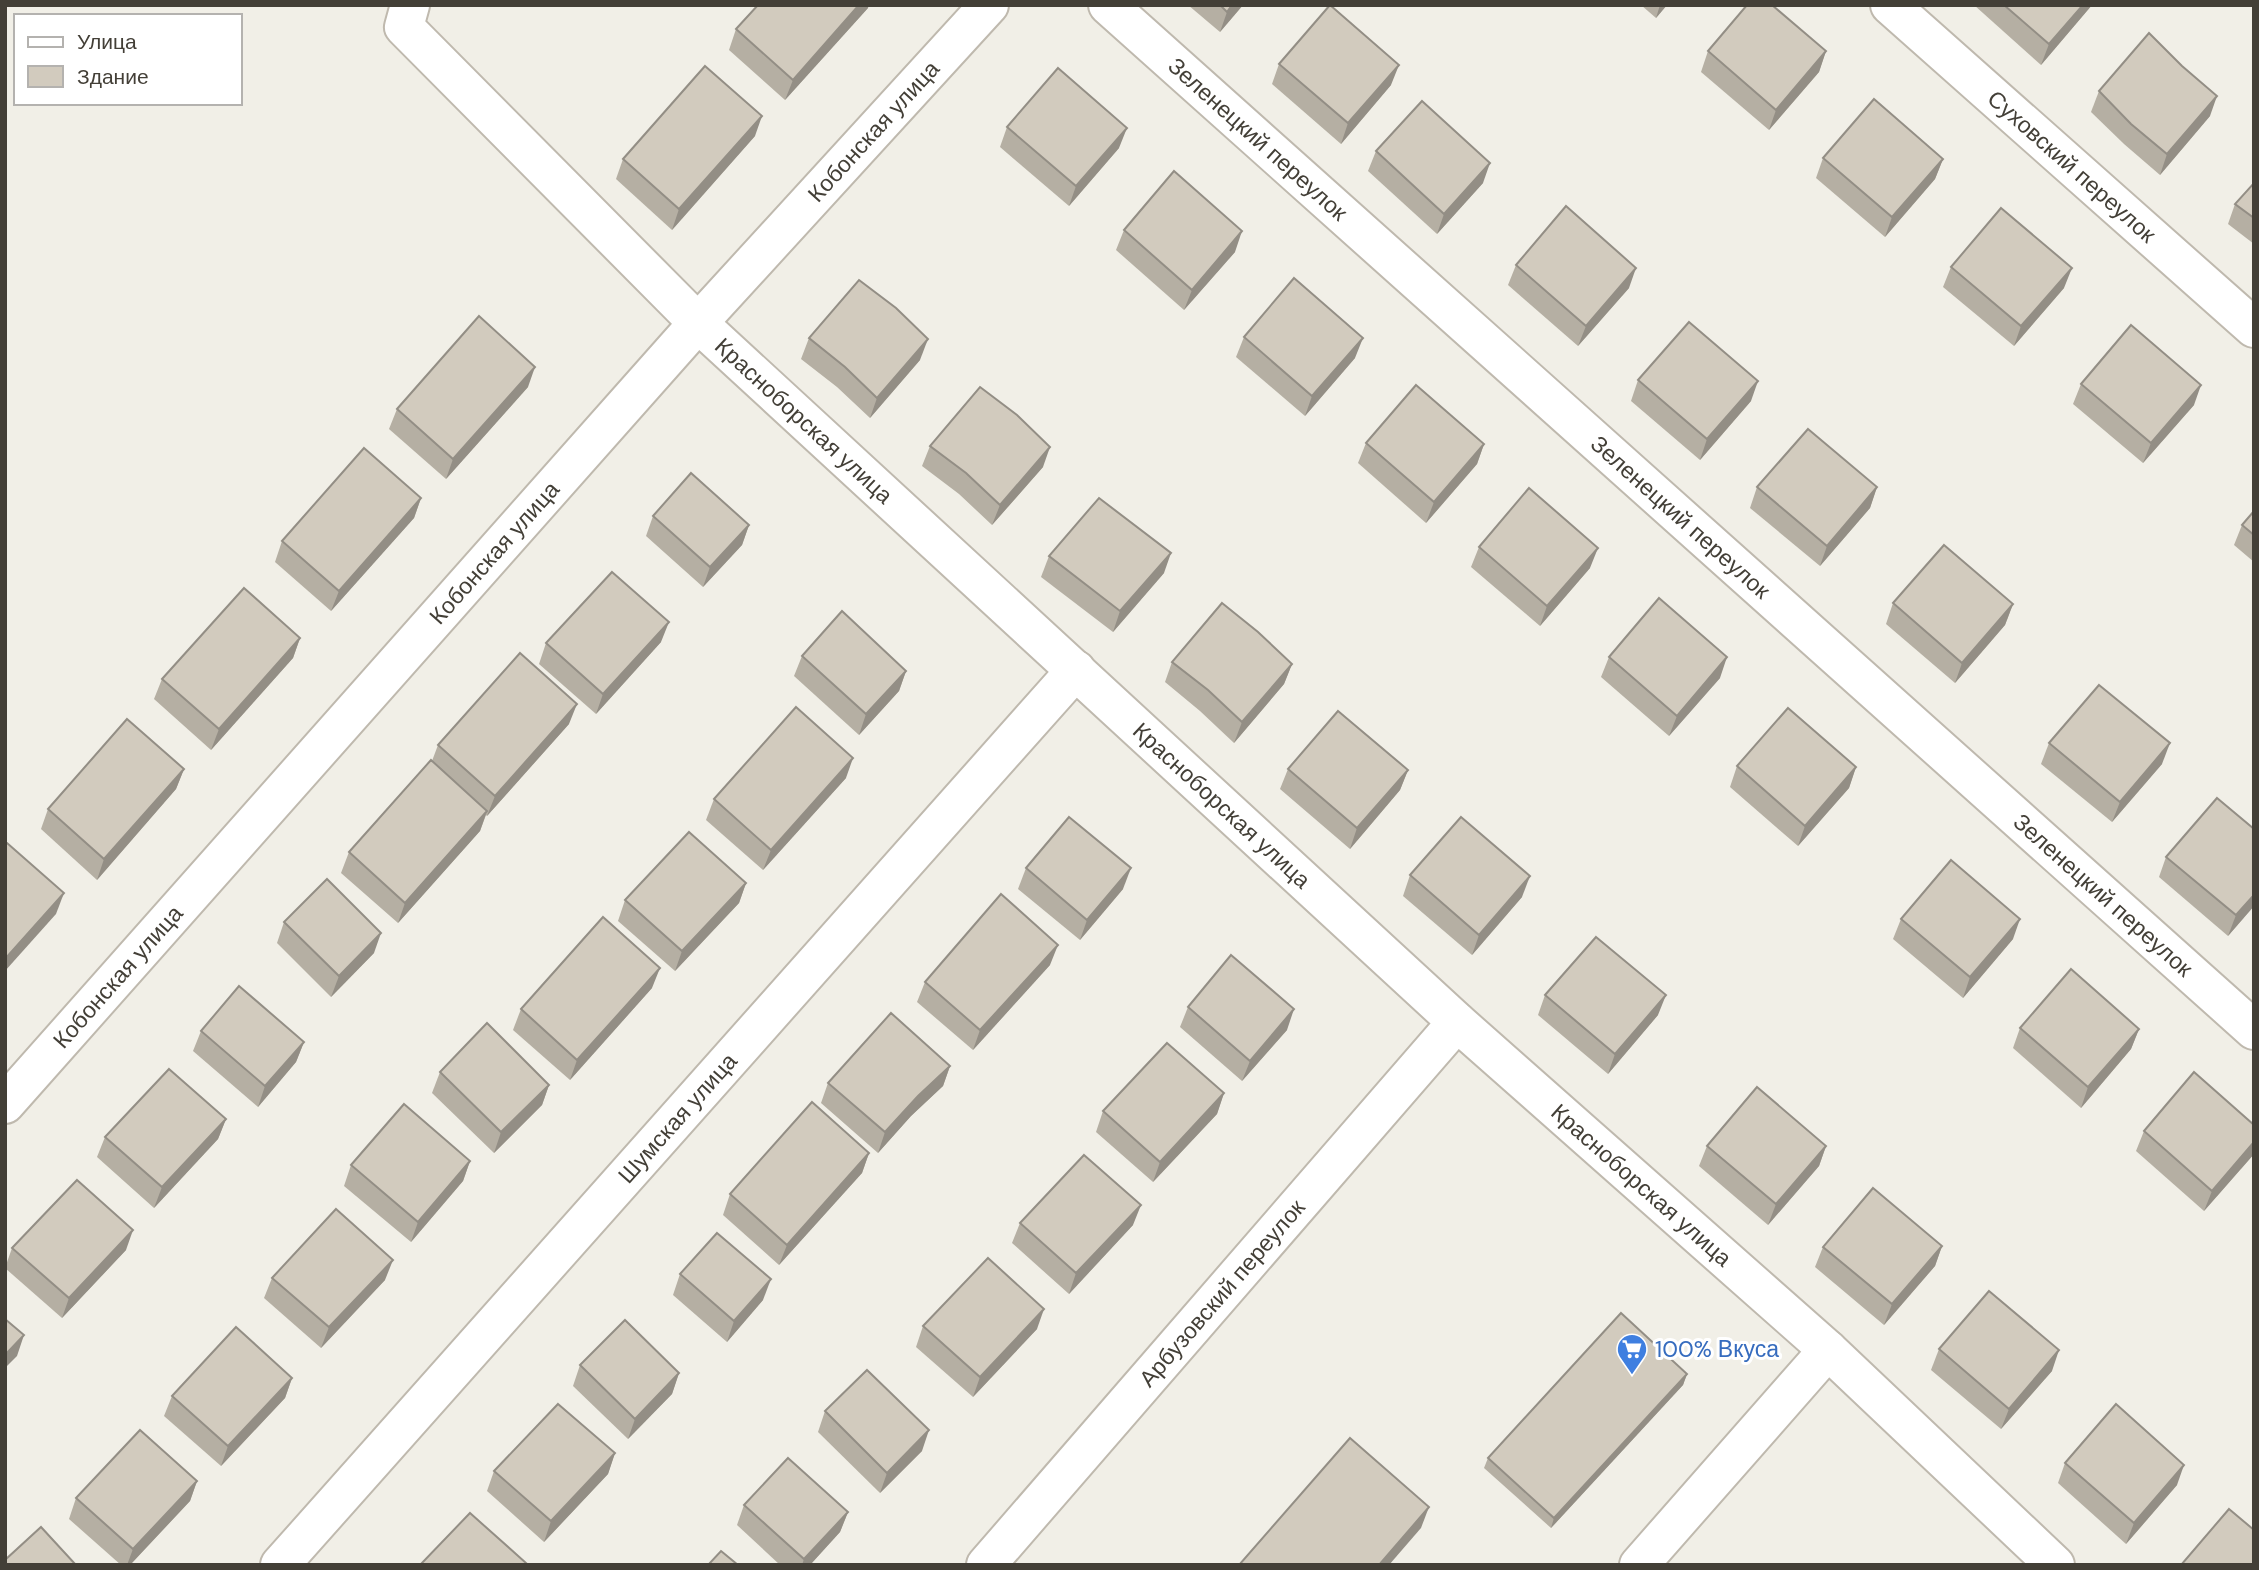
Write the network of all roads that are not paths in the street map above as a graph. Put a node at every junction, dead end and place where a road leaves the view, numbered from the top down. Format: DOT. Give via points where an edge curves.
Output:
graph roads {
  1 [pos="989,5"];
  2 [pos="1108,5"];
  3 [pos="1890,5"];
  4 [pos="407,16"];
  5 [pos="698,323"];
  6 [pos="2254,328"];
  7 [pos="1076,670"];
  8 [pos="1457,1022"];
  9 [pos="2254,1030"];
  10 [pos="5,1104"];
  11 [pos="1828,1350"];
  12 [pos="280,1565"];
  13 [pos="986,1565"];
  14 [pos="1639,1565"];
  15 [pos="2055,1565"];
  1 -- 5 [label="street, Кобонская улица"];
  2 -- 9 [label="street, Зеленецкий переулок"];
  3 -- 6 [label="street, Суховский переулок"];
  4 -- 5 [label="street, Красноборская улица"];
  5 -- 7 [label="street, Красноборская улица"];
  5 -- 10 [label="street, Кобонская улица"];
  7 -- 8 [label="street, Красноборская улица"];
  7 -- 12 [label="street, Шумская улица"];
  8 -- 11 [label="street, Красноборская улица"];
  8 -- 13 [label="street, Арбузовский переулок"];
  11 -- 14 [label="street"];
  11 -- 15 [label="street, Красноборская улица"];
}
